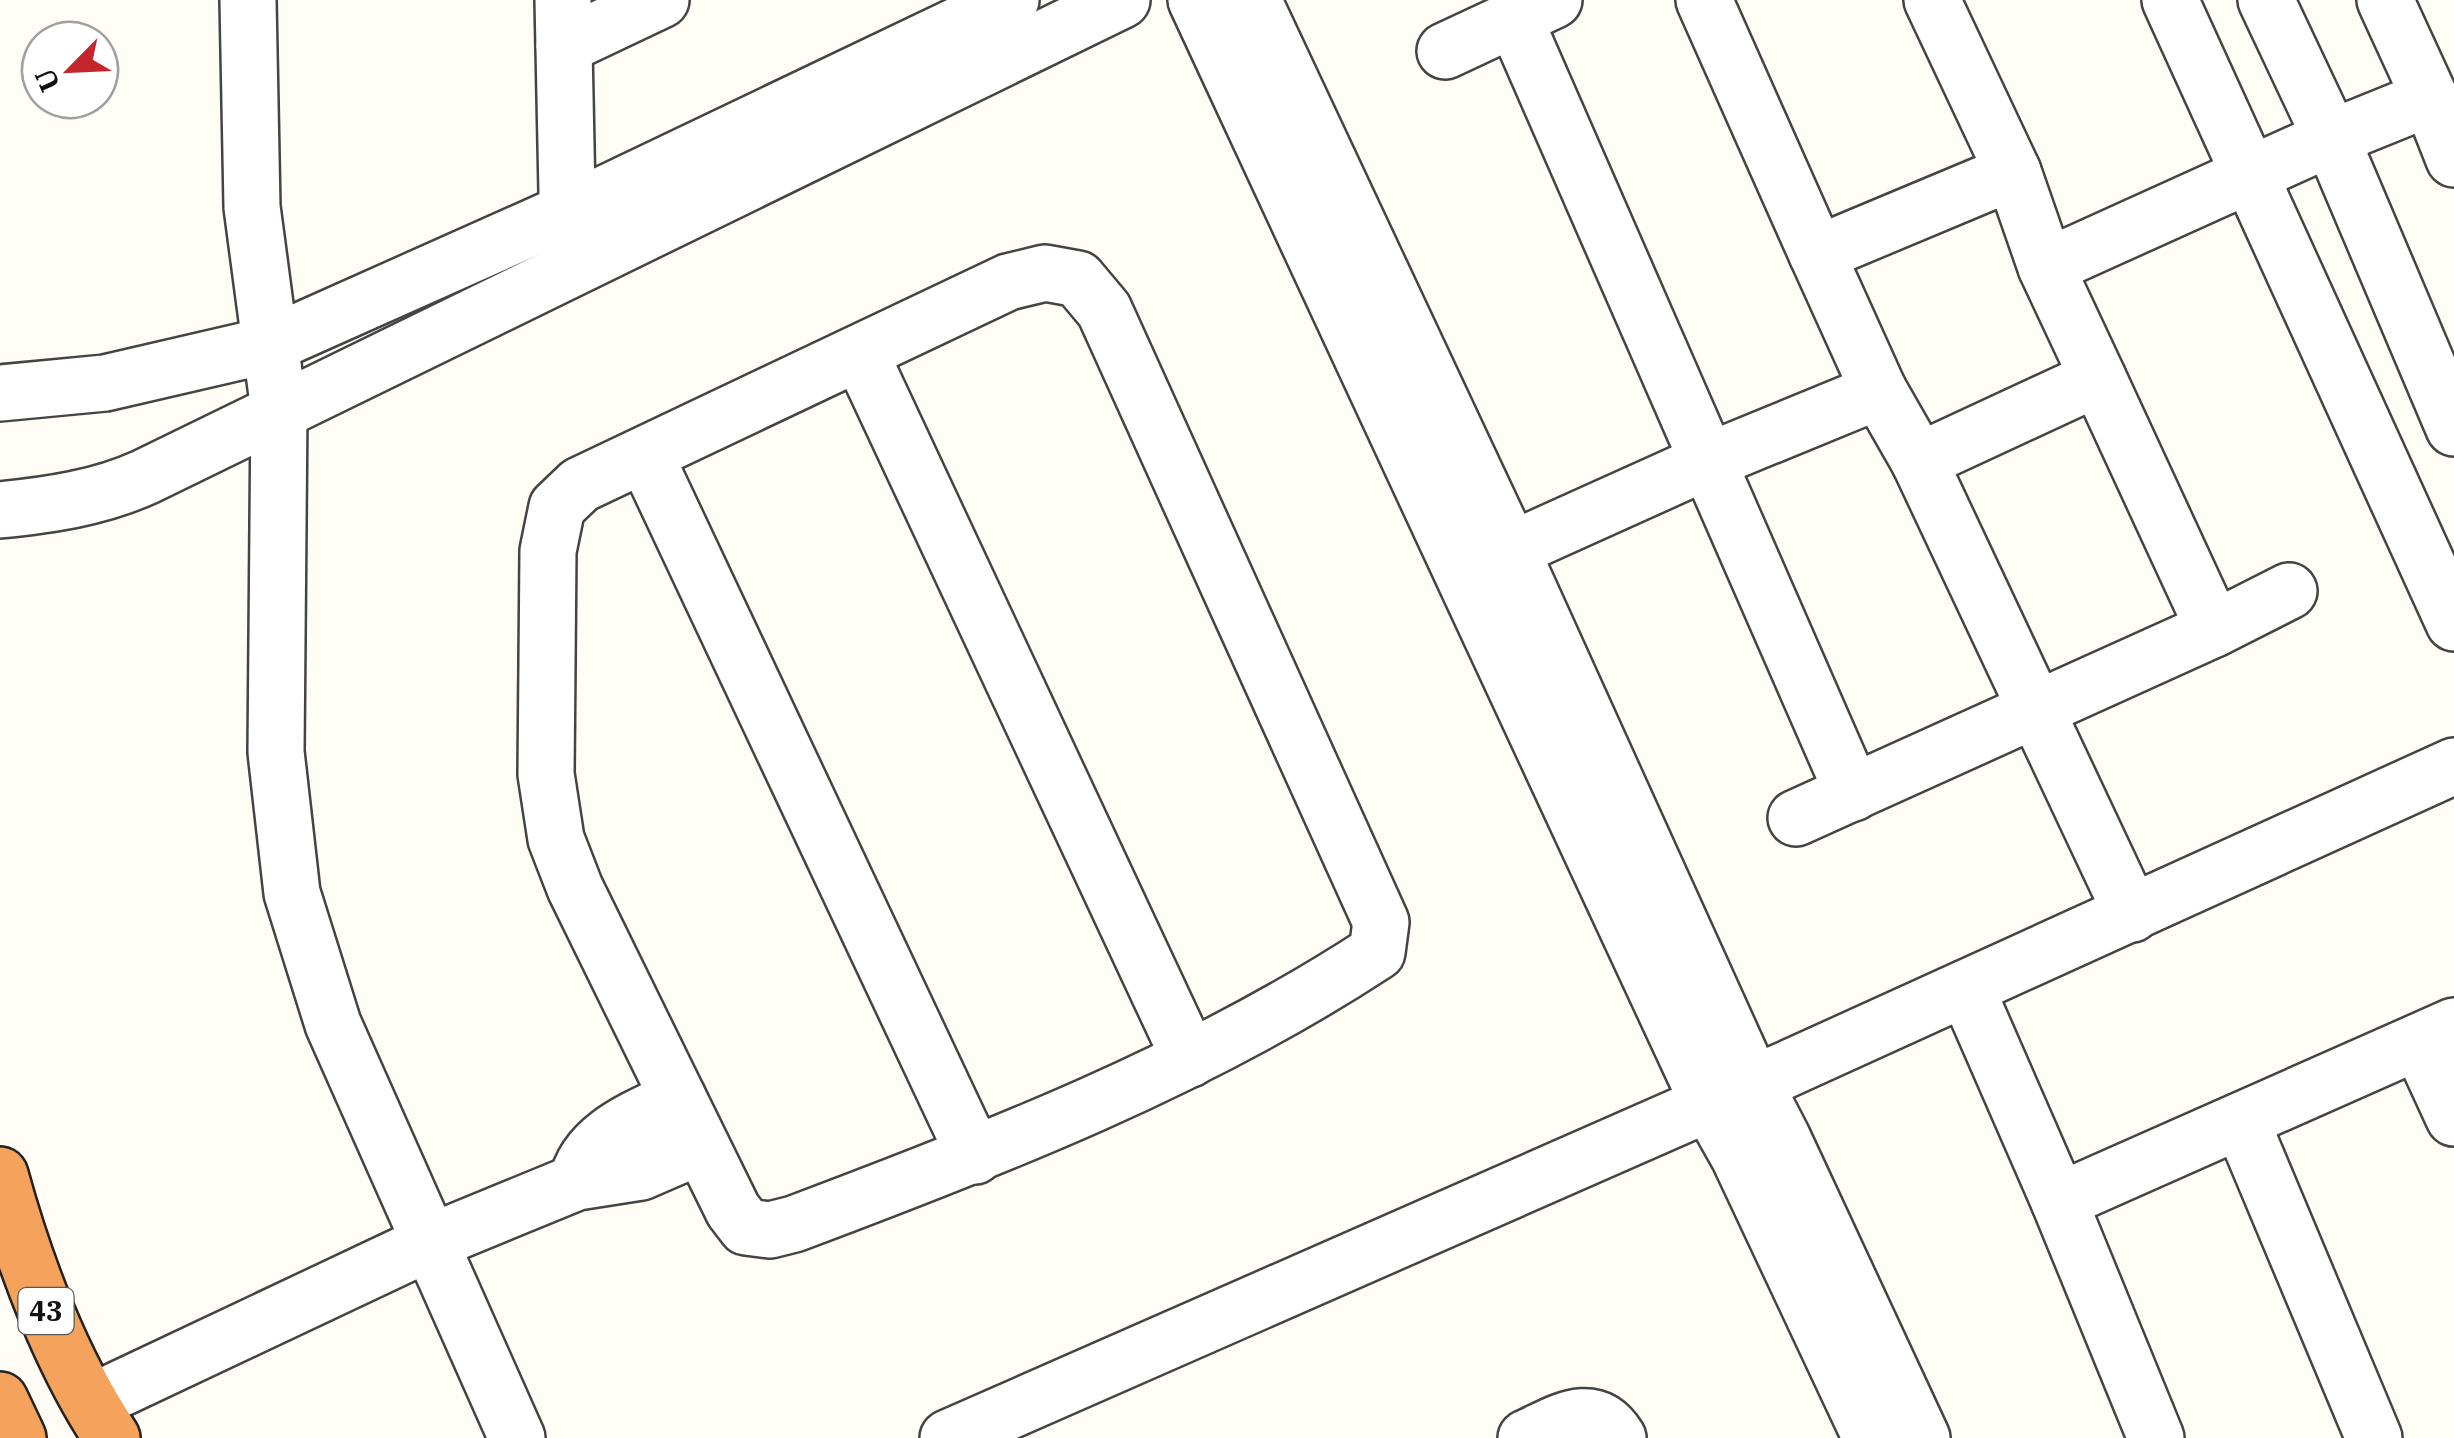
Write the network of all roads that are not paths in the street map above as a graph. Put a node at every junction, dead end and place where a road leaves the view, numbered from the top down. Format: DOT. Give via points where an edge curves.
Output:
graph roads {
  1 [pos="248,0"];
  2 [pos="661,0"];
  3 [pos="1010,0"];
  4 [pos="1122,0"];
  5 [pos="1196,0"];
  6 [pos="1252,0"];
  7 [pos="1704,0"];
  8 [pos="1932,0"];
  9 [pos="2170,0"];
  10 [pos="2266,0"];
  11 [pos="2384,0"];
  12 [pos="1534,9"];
  13 [pos="564,23"];
  14 [pos="1445,51"];
  15 [pos="2430,98"];
  16 [pos="2331,138"];
  17 [pos="2454,159"];
  18 [pos="2013,172"];
  19 [pos="2252,173"];
  20 [pos="569,212"];
  21 [pos="1818,254"];
  22 [pos="2046,267"];
  23 [pos="566,270"];
  24 [pos="269,345"];
  25 [pos="860,352"];
  26 [pos="2098,378"];
  27 [pos="1879,391"];
  28 [pos="0,393"];
  29 [pos="279,410"];
  30 [pos="2454,428"];
  31 [pos="645,455"];
  32 [pos="1919,460"];
  33 [pos="1706,462"];
  34 [pos="0,510"];
  35 [pos="1511,550"];
  36 [pos="2289,591"];
  37 [pos="2454,623"];
  38 [pos="2214,630"];
  39 [pos="2036,711"];
  40 [pos="2454,766"];
  41 [pos="1853,792"];
  42 [pos="1796,818"];
  43 [pos="2132,914"];
  44 [pos="1966,988"];
  45 [pos="2436,1034"];
  46 [pos="1190,1059"];
  47 [pos="1731,1092"];
  48 [pos="678,1098"];
  49 [pos="2454,1118"];
  50 [pos="2241,1121"];
  51 [pos="701,1146"];
  52 [pos="975,1156"];
  53 [pos="0,1176"];
  54 [pos="577,1182"];
  55 [pos="2060,1201"];
  56 [pos="432,1242"];
  57 [pos="107,1410"];
  58 [pos="518,1438"];
  59 [pos="948,1438"];
  60 [pos="1526,1438"];
  61 [pos="1618,1438"];
  62 [pos="1871,1438"];
  63 [pos="1922,1438"];
  64 [pos="2156,1438"];
  65 [pos="2374,1438"];
  1 -- 24 [label="street" via="252,207"];
  2 -- 13 [label="street"];
  3 -- 20 [label="street"];
  4 -- 23 [label="street"];
  5 -- 47 [label="street"];
  6 -- 35 [label="street"];
  7 -- 21 [label="street"];
  8 -- 18 [label="street"];
  9 -- 19 [label="street"];
  10 -- 16 [label="street"];
  11 -- 15 [label="street"];
  12 -- 14 [label="street"];
  12 -- 33 [label="street"];
  13 -- 20 [label="street"];
  15 -- 16 [label="street"];
  15 -- 17 [label="street"];
  16 -- 19 [label="street"];
  16 -- 30 [label="street"];
  18 -- 21 [label="street"];
  18 -- 22 [label="street"];
  19 -- 22 [label="street"];
  19 -- 37 [label="street"];
  20 -- 23 [label="street"];
  20 -- 24 [label="street"];
  21 -- 27 [label="street"];
  22 -- 26 [label="street"];
  23 -- 29 [label="street"];
  24 -- 28 [label="street" via="105,383"];
  24 -- 29 [label="street"];
  25 -- 31 [label="street"];
  25 -- 46 [label="street"];
  25 -- 46 [label="street" via="1008,282 1046,273 1078,279 1104,310 1381,922 1377,952"];
  26 -- 32 [label="street"];
  26 -- 38 [label="street"];
  27 -- 32 [label="street"];
  27 -- 33 [label="street"];
  29 -- 34 [label="street" via="125,486"];
  29 -- 56 [label="street" via="276,752 292,893 333,1024"];
  31 -- 48 [label="street" via="580,485 558,507 548,551 546,774 556,840 575,888"];
  31 -- 52 [label="street"];
  32 -- 39 [label="street"];
  33 -- 35 [label="street"];
  33 -- 41 [label="street"];
  35 -- 47 [label="street"];
  36 -- 38 [label="street"];
  38 -- 39 [label="street"];
  39 -- 41 [label="street"];
  39 -- 43 [label="street"];
  40 -- 43 [label="street"];
  41 -- 42 [label="street"];
  43 -- 44 [label="street"];
  44 -- 47 [label="street"];
  44 -- 55 [label="street"];
  45 -- 49 [label="street"];
  45 -- 50 [label="street"];
  46 -- 52 [label="street"];
  47 -- 59 [label="street"];
  47 -- 62 [label="street" via="1739,1156"];
  47 -- 63 [label="street"];
  48 -- 51 [label="street"];
  48 -- 54 [label="street" via="615,1130 587,1158"];
  50 -- 55 [label="street"];
  50 -- 65 [label="street"];
  51 -- 52 [label="street" via="732,1210 746,1227 770,1230"];
  51 -- 54 [label="street" via="641,1172"];
  53 -- 57 [label="highway, 43" via="44,1308"];
  54 -- 56 [label="street"];
  55 -- 64 [label="street"];
  56 -- 57 [label="street" via="184,1358"];
  56 -- 58 [label="street"];
  60 -- 61 [label="street" via="1578,1415 1596,1418"];
}
